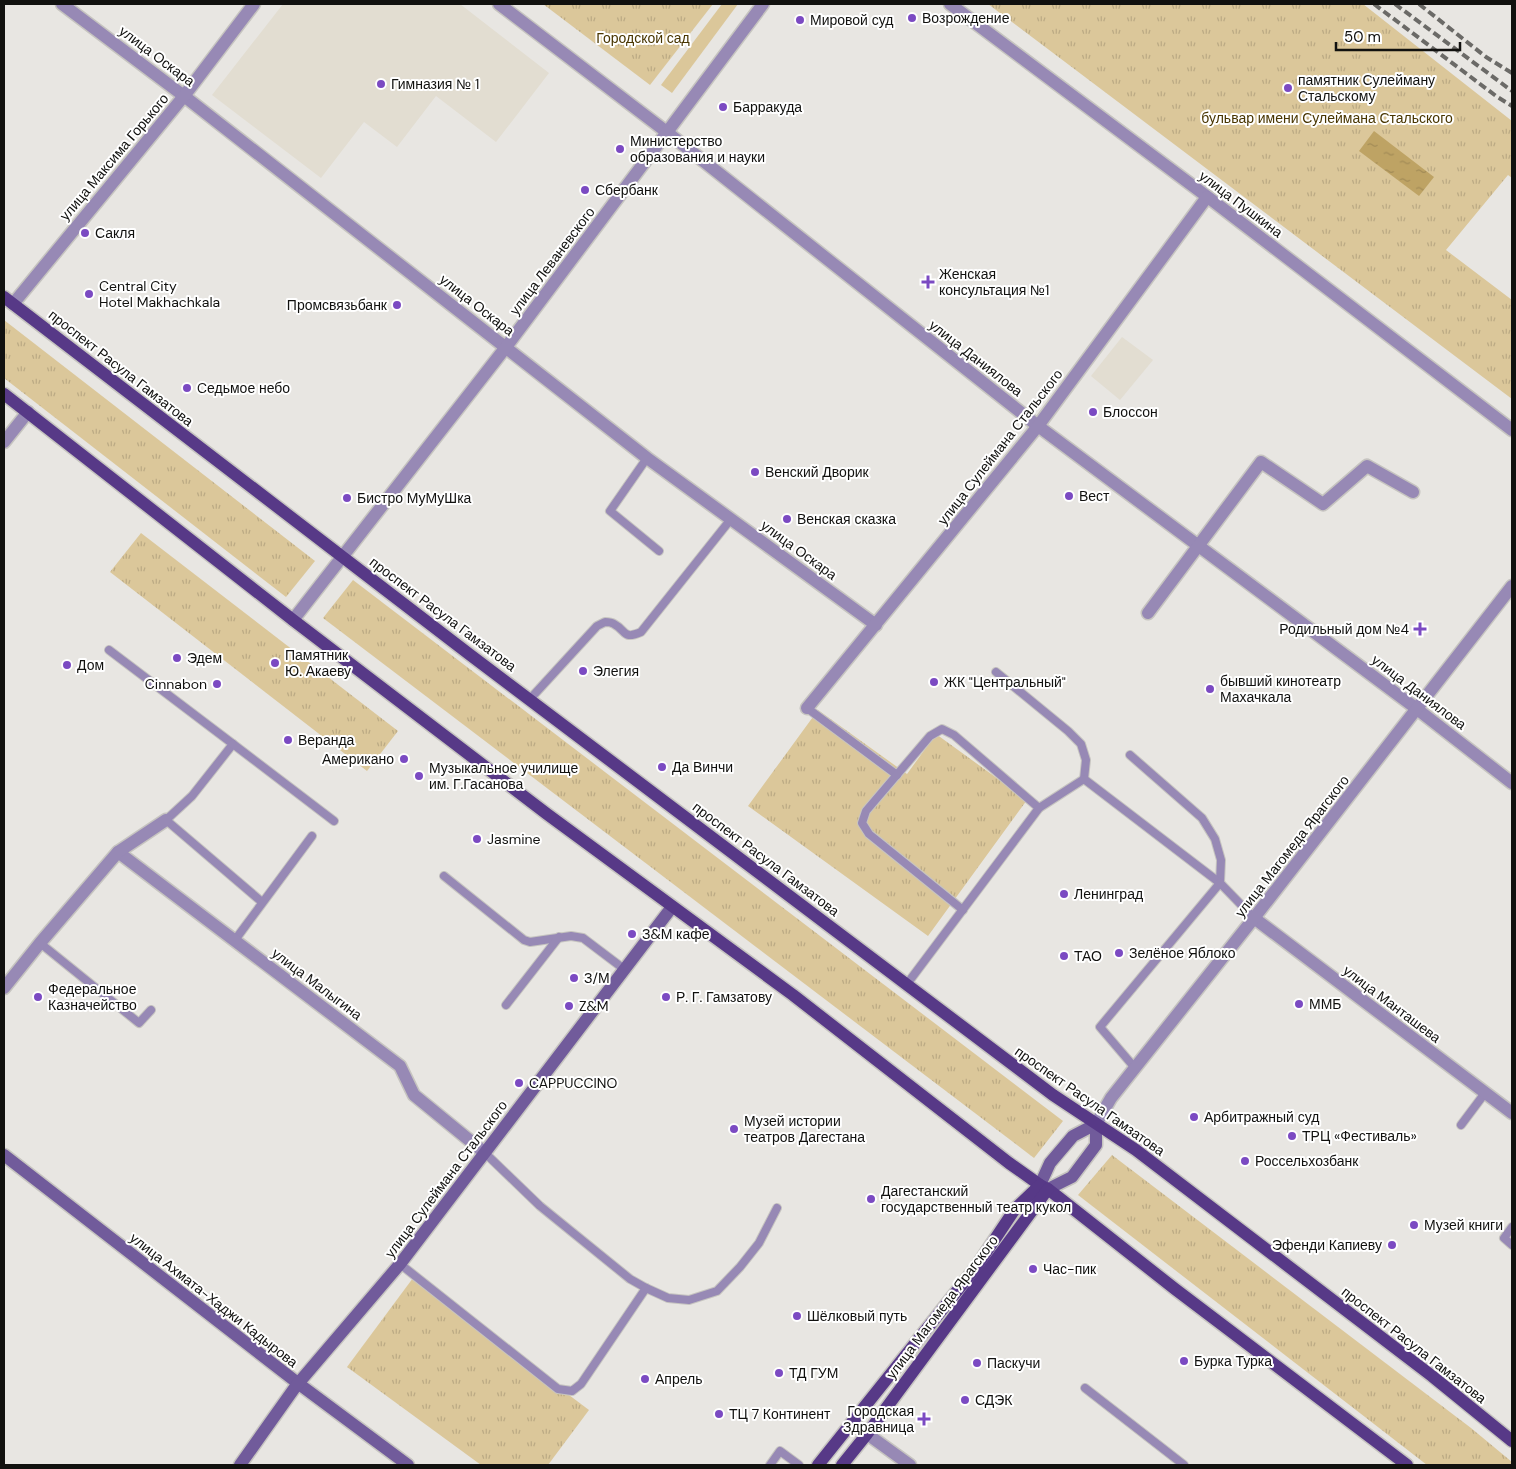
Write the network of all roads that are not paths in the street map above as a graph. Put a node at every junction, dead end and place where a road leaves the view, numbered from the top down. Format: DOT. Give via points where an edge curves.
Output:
graph roads {
  1 [pos="62,4"];
  2 [pos="254,4"];
  3 [pos="499,4"];
  4 [pos="763,4"];
  5 [pos="950,4"];
  6 [pos="184,96"];
  7 [pos="668,133"];
  8 [pos="1207,197"];
  9 [pos="8,300"];
  10 [pos="506,347"];
  11 [pos="4,394"];
  12 [pos="28,412"];
  13 [pos="1038,426"];
  14 [pos="1512,430"];
  15 [pos="4,442"];
  16 [pos="647,458"];
  17 [pos="1413,492"];
  18 [pos="731,519"];
  19 [pos="1198,546"];
  20 [pos="659,551"];
  21 [pos="342,556"];
  22 [pos="1512,586"];
  23 [pos="1148,613"];
  24 [pos="293,620"];
  25 [pos="876,625"];
  26 [pos="109,650"];
  27 [pos="996,672"];
  28 [pos="530,699"];
  29 [pos="807,708"];
  30 [pos="1417,709"];
  31 [pos="233,744"];
  32 [pos="1130,755"];
  33 [pos="897,775"];
  34 [pos="1084,779"];
  35 [pos="1512,783"];
  36 [pos="1039,808"];
  37 [pos="166,820"];
  38 [pos="334,821"];
  39 [pos="312,836"];
  40 [pos="118,852"];
  41 [pos="444,876"];
  42 [pos="1220,883"];
  43 [pos="262,902"];
  44 [pos="673,908"];
  45 [pos="963,910"];
  46 [pos="1254,918"];
  47 [pos="559,937"];
  48 [pos="234,940"];
  49 [pos="40,943"];
  50 [pos="624,969"];
  51 [pos="907,984"];
  52 [pos="4,988"];
  53 [pos="506,1005"];
  54 [pos="151,1010"];
  55 [pos="1135,1068"];
  56 [pos="1485,1093"];
  57 [pos="1512,1113"];
  58 [pos="1096,1124"];
  59 [pos="1461,1125"];
  60 [pos="487,1154"];
  61 [pos="4,1155"];
  62 [pos="1044,1187"];
  63 [pos="777,1208"];
  64 [pos="1512,1227"];
  65 [pos="1512,1245"];
  66 [pos="400,1264"];
  67 [pos="646,1288"];
  68 [pos="300,1385"];
  69 [pos="1085,1388"];
  70 [pos="852,1423"];
  71 [pos="867,1434"];
  72 [pos="1512,1441"];
  73 [pos="240,1465"];
  74 [pos="244,1465"];
  75 [pos="408,1465"];
  76 [pos="770,1465"];
  77 [pos="799,1465"];
  78 [pos="818,1465"];
  79 [pos="842,1465"];
  80 [pos="910,1465"];
  81 [pos="1184,1465"];
  82 [pos="1407,1465"];
  1 -- 6 [label="street, улица Оскара"];
  2 -- 6 [label="street, улица Максима Горького"];
  3 -- 7 [label="street, улица Даниялова"];
  4 -- 7 [label="street, улица Леваневского"];
  5 -- 8 [label="street, улица Пушкина"];
  6 -- 9 [label="street, улица Максима Горького"];
  6 -- 10 [label="street, улица Оскара"];
  7 -- 10 [label="street, улица Леваневского"];
  7 -- 13 [label="street, улица Даниялова"];
  8 -- 13 [label="street, улица Сулеймана Стальского"];
  8 -- 14 [label="street, улица Пушкина"];
  9 -- 21 [label="main road, проспект Расула Гамзатова"];
  10 -- 16 [label="street, улица Оскара"];
  10 -- 21 [label="street, улица Леваневского"];
  11 -- 12 [label="main road"];
  12 -- 15 [label="street"];
  12 -- 24 [label="main road"];
  13 -- 19 [label="street, улица Даниялова"];
  13 -- 25 [label="street, улица Сулеймана Стальского"];
  16 -- 18 [label="street, улица Оскара"];
  16 -- 20 [label="lane" via="610,511"];
  17 -- 19 [label="street" via="1367,466 1323,504 1260,462"];
  18 -- 25 [label="street, улица Оскара"];
  18 -- 28 [label="lane" via="641,632 632,636 614,624 605,622 597,626"];
  19 -- 23 [label="street"];
  19 -- 30 [label="street, улица Даниялова" via="1352,654"];
  21 -- 24 [label="street, улица Леваневского"];
  21 -- 28 [label="main road, проспект Расула Гамзатова"];
  22 -- 30 [label="street, улица Магомеда Ярагского"];
  24 -- 44 [label="main road"];
  25 -- 29 [label="street, улица Сулеймана Стальского"];
  26 -- 31 [label="lane"];
  27 -- 34 [label="lane" via="1081,744 1086,760"];
  28 -- 51 [label="main road, проспект Расула Гамзатова"];
  29 -- 33 [label="lane"];
  30 -- 35 [label="street, улица Даниялова"];
  30 -- 46 [label="street, улица Магомеда Ярагского"];
  31 -- 37 [label="lane" via="192,796"];
  31 -- 38 [label="lane"];
  32 -- 42 [label="lane" via="1202,818 1215,839 1221,860"];
  33 -- 36 [label="lane" via="930,736 942,729 954,735"];
  33 -- 45 [label="lane" via="866,811 862,823 869,834"];
  34 -- 36 [label="lane"];
  34 -- 42 [label="lane"];
  36 -- 45 [label="lane"];
  37 -- 40 [label="street"];
  37 -- 43 [label="lane"];
  39 -- 43 [label="lane"];
  40 -- 48 [label="street, улица Малыгина"];
  40 -- 49 [label="street"];
  41 -- 47 [label="lane" via="524,940 530,942"];
  42 -- 46 [label="lane"];
  42 -- 55 [label="lane" via="1100,1027"];
  43 -- 48 [label="lane"];
  44 -- 50 [label="main road, улица Сулеймана Стальского"];
  44 -- 60 [label="main road, улица Сулеймана Стальского"];
  44 -- 62 [label="main road" via="793,995"];
  45 -- 51 [label="lane"];
  46 -- 55 [label="street, улица Магомеда Ярагского"];
  46 -- 56 [label="street, улица Манташева"];
  47 -- 50 [label="lane" via="583,938"];
  47 -- 53 [label="lane"];
  48 -- 60 [label="street, улица Малыгина" via="400,1066 414,1095"];
  49 -- 52 [label="street"];
  49 -- 54 [label="lane" via="139,1023"];
  50 -- 60 [label="main road, улица Сулеймана Стальского"];
  51 -- 58 [label="main road, проспект Расула Гамзатова"];
  55 -- 58 [label="street, улица Магомеда Ярагского"];
  56 -- 57 [label="street, улица Манташева"];
  56 -- 59 [label="lane"];
  58 -- 62 [label="main road, улица Магомеда Ярагского" via="1073,1136 1050,1163"];
  58 -- 62 [label="main road, улица Магомеда Ярагского" via="1096,1144 1072,1177"];
  58 -- 72 [label="main road, проспект Расула Гамзатова" via="1136,1150"];
  60 -- 66 [label="main road, улица Сулеймана Стальского"];
  60 -- 67 [label="lane" via="540,1206 630,1279"];
  60 -- 68 [label="main road, улица Сулеймана Стальского" via="402,1266"];
  61 -- 68 [label="main road, улица Ахмата-Хаджи Кадырова"];
  62 -- 70 [label="main road, улица Магомеда Ярагского" via="1015,1209 977,1266"];
  62 -- 71 [label="main road, улица Магомеда Ярагского"];
  62 -- 82 [label="main road"];
  63 -- 67 [label="lane" via="759,1243 717,1291 689,1300 668,1298"];
  64 -- 65 [label="lane" via="1504,1238"];
  66 -- 67 [label="lane" via="558,1389 572,1391 581,1384"];
  66 -- 68 [label="main road, улица Сулеймана Стальского"];
  68 -- 73 [label="main road, улица Сулеймана Стальского" via="296,1386"];
  68 -- 74 [label="main road, улица Сулеймана Стальского"];
  68 -- 75 [label="main road, улица Ахмата-Хаджи Кадырова"];
  69 -- 81 [label="lane"];
  70 -- 71 [label="street"];
  70 -- 78 [label="main road, улица Магомеда Ярагского"];
  71 -- 79 [label="main road, улица Магомеда Ярагского"];
  71 -- 80 [label="street"];
  76 -- 77 [label="lane" via="780,1451"];
}
